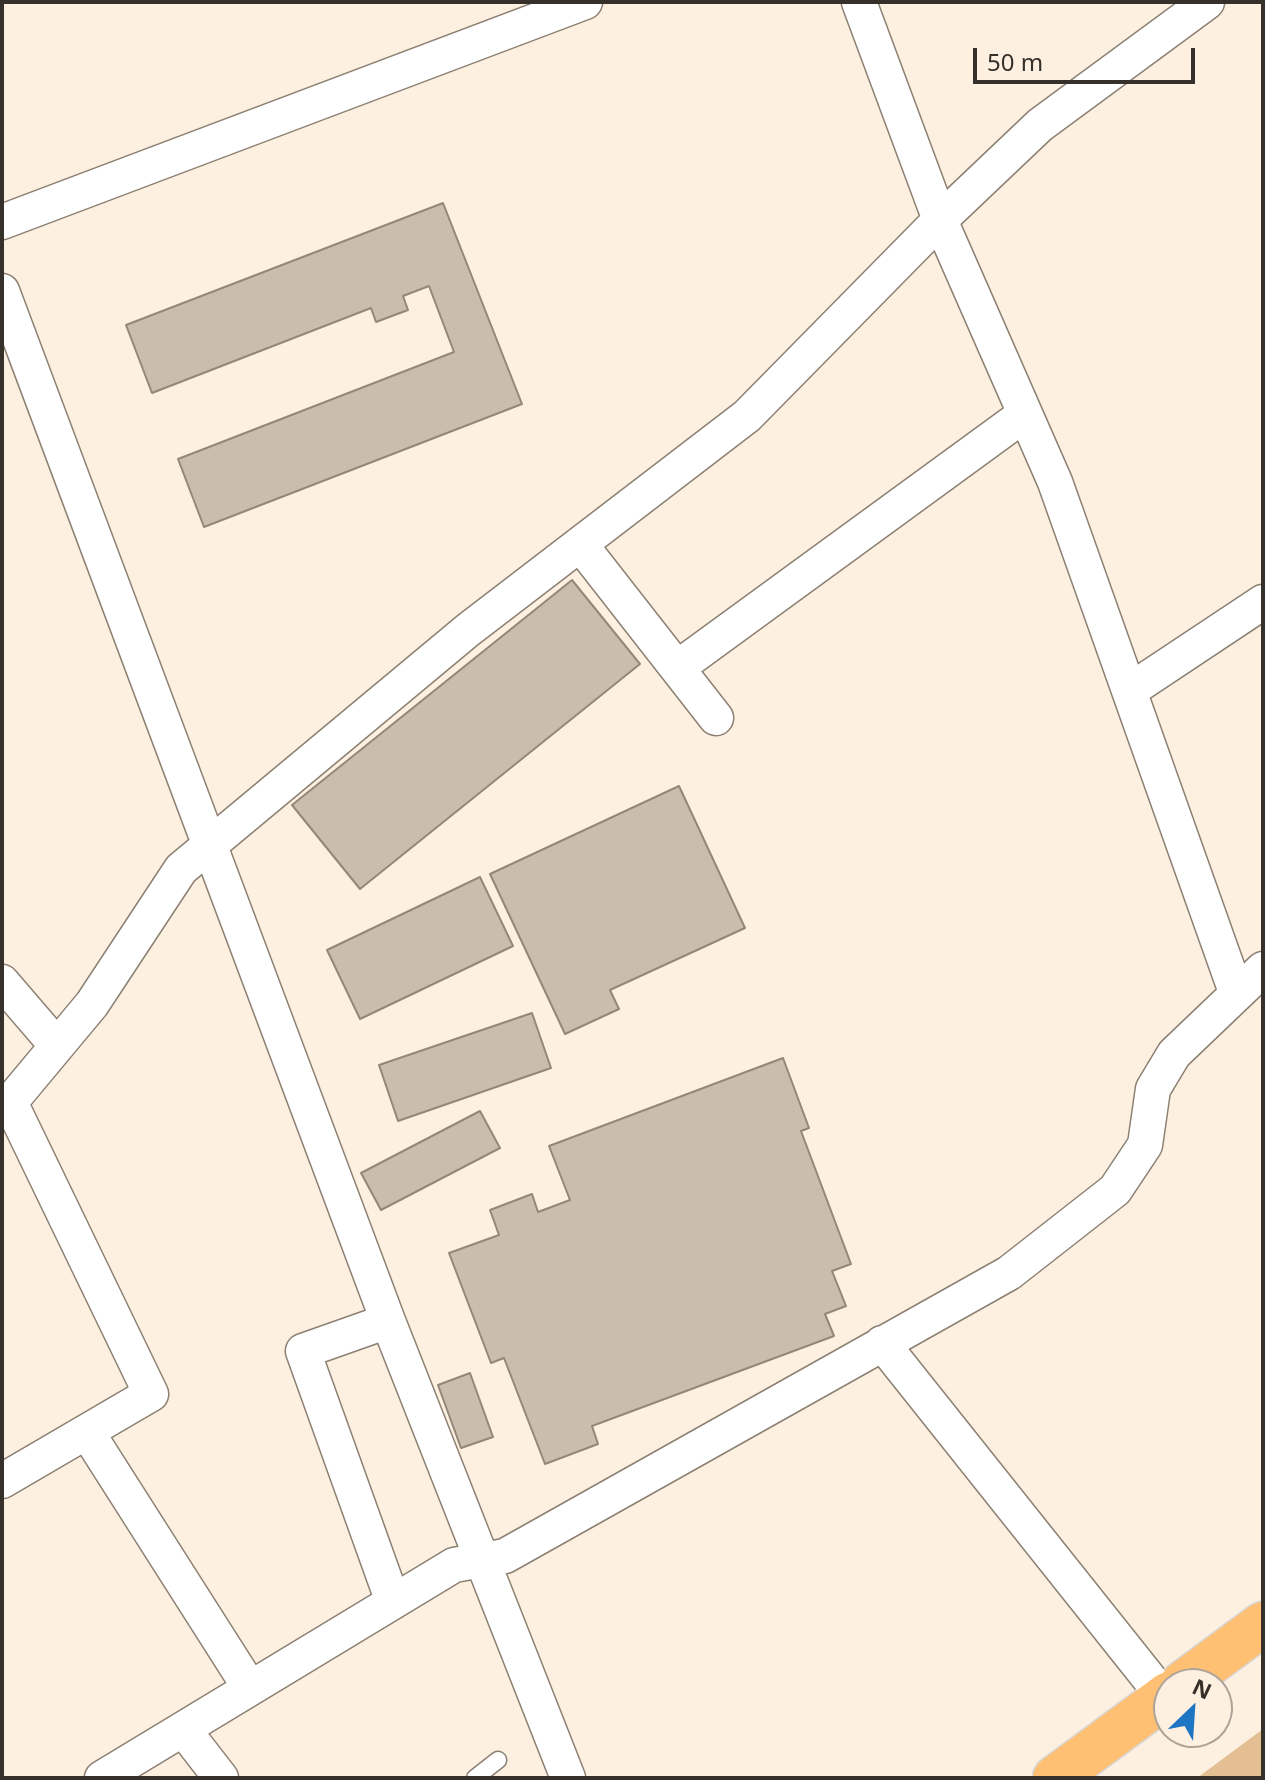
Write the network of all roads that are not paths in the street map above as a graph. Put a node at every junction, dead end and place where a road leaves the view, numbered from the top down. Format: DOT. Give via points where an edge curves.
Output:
graph roads {
  1 [pos="585,2"];
  2 [pos="859,2"];
  3 [pos="1207,2"];
  4 [pos="940,220"];
  5 [pos="2,222"];
  6 [pos="2,291"];
  7 [pos="1025,414"];
  8 [pos="580,544"];
  9 [pos="1263,602"];
  10 [pos="677,668"];
  11 [pos="1129,691"];
  12 [pos="716,718"];
  13 [pos="211,844"];
  14 [pos="1263,969"];
  15 [pos="2,982"];
  16 [pos="1236,992"];
  17 [pos="57,1046"];
  18 [pos="6,1107"];
  19 [pos="388,1321"];
  20 [pos="882,1343"];
  21 [pos="87,1432"];
  22 [pos="2,1481"];
  23 [pos="481,1560"];
  24 [pos="393,1602"];
  25 [pos="1263,1624"];
  26 [pos="1204,1668"];
  27 [pos="1153,1669"];
  28 [pos="250,1688"];
  29 [pos="1153,1706"];
  30 [pos="183,1729"];
  31 [pos="498,1760"];
  32 [pos="102,1778"];
  33 [pos="221,1778"];
  34 [pos="475,1778"];
  35 [pos="568,1778"];
  36 [pos="1055,1778"];
  1 -- 5 [label="street"];
  2 -- 4 [label="street"];
  3 -- 4 [label="street" via="1040,125"];
  4 -- 7 [label="street"];
  4 -- 8 [label="street" via="747,416"];
  6 -- 13 [label="street"];
  7 -- 10 [label="street"];
  7 -- 11 [label="street" via="1055,482"];
  8 -- 10 [label="street"];
  8 -- 13 [label="street"];
  9 -- 11 [label="street"];
  10 -- 12 [label="street"];
  11 -- 16 [label="street"];
  13 -- 17 [label="street" via="181,869 92,1004"];
  13 -- 19 [label="street"];
  14 -- 16 [label="street"];
  15 -- 17 [label="street"];
  16 -- 20 [label="street" via="1174,1054 1153,1089 1145,1145 1115,1190 1009,1273"];
  17 -- 18 [label="street"];
  18 -- 21 [label="street" via="151,1394"];
  19 -- 23 [label="street"];
  19 -- 24 [label="street" via="303,1351"];
  20 -- 23 [label="street" via="505,1556"];
  20 -- 27 [label="street"];
  21 -- 22 [label="street"];
  21 -- 28 [label="street"];
  23 -- 24 [label="street" via="454,1565"];
  23 -- 35 [label="street"];
  24 -- 28 [label="street"];
  25 -- 26 [label="highway"];
  28 -- 30 [label="street"];
  29 -- 36 [label="highway"];
  30 -- 32 [label="street"];
  30 -- 33 [label="street"];
  31 -- 34 [label="lane"];
}
